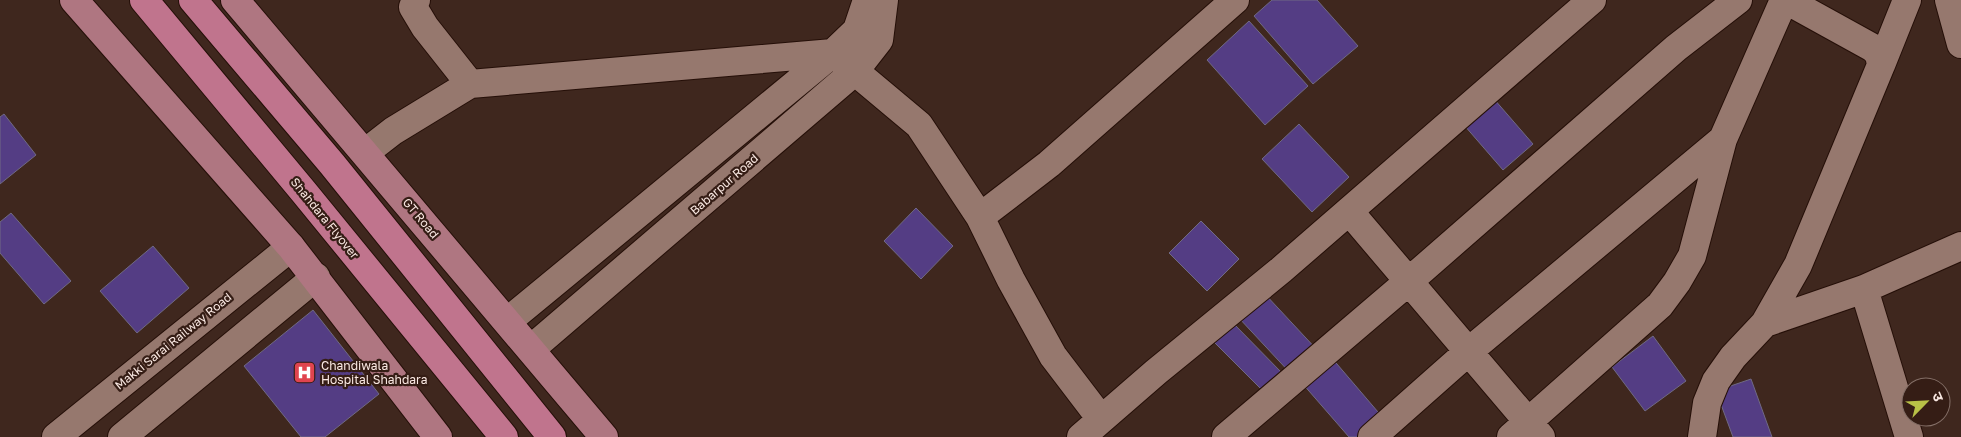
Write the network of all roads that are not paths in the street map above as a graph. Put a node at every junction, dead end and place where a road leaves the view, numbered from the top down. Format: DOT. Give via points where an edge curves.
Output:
graph roads {
  1 [pos="74,0"];
  2 [pos="144,0"];
  3 [pos="193,0"];
  4 [pos="235,0"];
  5 [pos="867,0"];
  6 [pos="884,0"];
  7 [pos="1234,0"];
  8 [pos="1592,0"];
  9 [pos="1738,0"];
  10 [pos="1785,0"];
  11 [pos="1907,0"];
  12 [pos="1949,0"];
  13 [pos="413,2"];
  14 [pos="1961,44"];
  15 [pos="833,53"];
  16 [pos="1881,65"];
  17 [pos="854,72"];
  18 [pos="470,84"];
  19 [pos="1723,138"];
  20 [pos="366,152"];
  21 [pos="1348,211"];
  22 [pos="980,217"];
  23 [pos="1961,246"];
  24 [pos="291,247"];
  25 [pos="316,277"];
  26 [pos="1408,282"];
  27 [pos="1864,289"];
  28 [pos="508,321"];
  29 [pos="1765,323"];
  30 [pos="531,349"];
  31 [pos="1468,352"];
  32 [pos="1092,431"];
  33 [pos="1527,432"];
  34 [pos="56,437"];
  35 [pos="122,437"];
  36 [pos="438,437"];
  37 [pos="504,437"];
  38 [pos="552,437"];
  39 [pos="604,437"];
  40 [pos="1226,437"];
  41 [pos="1372,437"];
  42 [pos="1702,437"];
  43 [pos="1909,437"];
  1 -- 24 [label="main road"];
  2 -- 37 [label="highway, Shahdara Flyover"];
  3 -- 38 [label="highway" via="332,164"];
  4 -- 20 [label="main road, GT Road"];
  5 -- 15 [label="street" via="858,30"];
  6 -- 17 [label="street, Babarpur Road" via="879,40"];
  7 -- 22 [label="street" via="1050,164"];
  8 -- 21 [label="street"];
  9 -- 26 [label="street" via="1676,48"];
  10 -- 16 [label="street" via="1873,48 1879,54"];
  10 -- 19 [label="street"];
  11 -- 16 [label="street"];
  12 -- 14 [label="street"];
  13 -- 18 [label="street" via="425,27"];
  15 -- 17 [label="street"];
  15 -- 18 [label="street"];
  15 -- 28 [label="street"];
  16 -- 29 [label="street" via="1798,265"];
  17 -- 22 [label="street" via="920,125"];
  17 -- 30 [label="street, Babarpur Road"];
  18 -- 20 [label="street" via="393,131"];
  19 -- 31 [label="street"];
  19 -- 33 [label="street" via="1692,256 1677,282 1660,305"];
  20 -- 28 [label="main road, GT Road"];
  21 -- 26 [label="street"];
  21 -- 32 [label="street"];
  22 -- 32 [label="street"];
  23 -- 27 [label="street"];
  24 -- 25 [label="main road"];
  24 -- 34 [label="street, Makki Sarai Railway Road"];
  25 -- 35 [label="street"];
  25 -- 36 [label="main road"];
  26 -- 31 [label="street"];
  26 -- 40 [label="street"];
  27 -- 29 [label="street"];
  27 -- 43 [label="street"];
  28 -- 30 [label="main road, GT Road"];
  29 -- 42 [label="street" via="1733,357 1716,381 1707,403"];
  30 -- 39 [label="main road, GT Road"];
  31 -- 33 [label="street"];
  31 -- 41 [label="street"];
}
